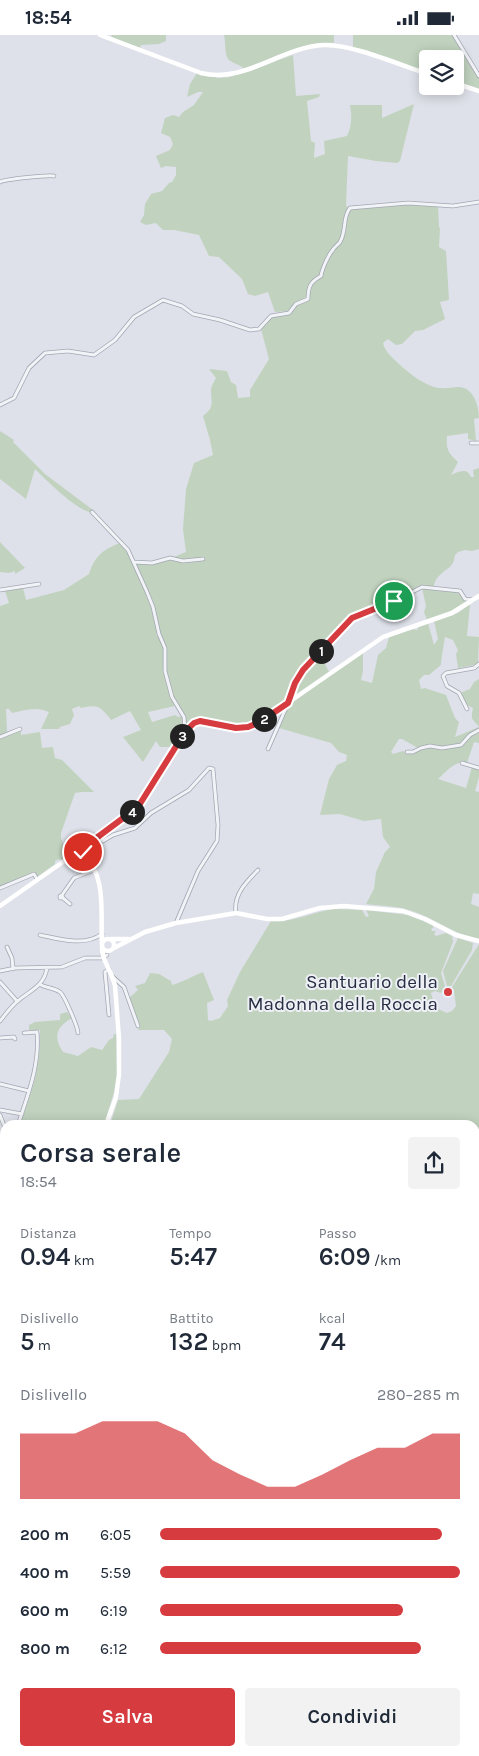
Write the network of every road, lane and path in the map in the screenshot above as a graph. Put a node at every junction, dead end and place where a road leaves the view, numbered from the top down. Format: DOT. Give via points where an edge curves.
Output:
graph roads {
  1 [pos="100,35"];
  2 [pos="454,35"];
  3 [pos="419,71"];
  4 [pos="479,76"];
  5 [pos="464,86"];
  6 [pos="479,91"];
  7 [pos="54,176"];
  8 [pos="0,181"];
  9 [pos="479,202"];
  10 [pos="0,405"];
  11 [pos="471,443"];
  12 [pos="479,443"];
  13 [pos="92,512"];
  14 [pos="203,559"];
  15 [pos="134,562"];
  16 [pos="39,584"];
  17 [pos="0,590"];
  18 [pos="479,596"];
  19 [pos="474,600"];
  20 [pos="479,664"];
  21 [pos="288,703"];
  22 [pos="467,709"];
  23 [pos="20,729"];
  24 [pos="479,730"];
  25 [pos="185,732"];
  26 [pos="0,737"];
  27 [pos="268,749"];
  28 [pos="407,752"];
  29 [pos="462,763"];
  30 [pos="479,768"];
  31 [pos="96,838"];
  32 [pos="83,849"];
  33 [pos="94,870"];
  34 [pos="258,870"];
  35 [pos="37,879"];
  36 [pos="0,888"];
  37 [pos="70,904"];
  38 [pos="0,906"];
  39 [pos="236,913"];
  40 [pos="176,923"];
  41 [pos="102,931"];
  42 [pos="40,935"];
  43 [pos="92,938"];
  44 [pos="132,938"];
  45 [pos="109,939"];
  46 [pos="479,941"];
  47 [pos="102,944"];
  48 [pos="7,947"];
  49 [pos="112,949"];
  50 [pos="105,957"];
  51 [pos="47,968"];
  52 [pos="12,969"];
  53 [pos="109,969"];
  54 [pos="0,971"];
  55 [pos="113,977"];
  56 [pos="0,982"];
  57 [pos="41,985"];
  58 [pos="17,1001"];
  59 [pos="109,1015"];
  60 [pos="0,1021"];
  61 [pos="138,1026"];
  62 [pos="24,1033"];
  63 [pos="78,1033"];
  64 [pos="0,1038"];
  65 [pos="15,1039"];
  66 [pos="0,1085"];
  67 [pos="29,1091"];
  68 [pos="0,1110"];
  69 [pos="22,1114"];
  70 [pos="20,1120"];
  71 [pos="108,1120"];
  1 -- 3 [label="street" via="216,76 237,73 323,45 350,48"];
  2 -- 4 [label="street"];
  5 -- 6 [label="street"];
  7 -- 8 [label="street"];
  9 -- 10 [label="street" via="453,206 408,203 350,207 345,215 345,229 340,242 323,266 321,276 309,287 308,299 296,304 289,313 271,315 259,329 250,330 193,314 182,306 163,300 134,317 115,340 94,355 68,351 45,353 29,368 14,398"];
  11 -- 12 [label="street"];
  13 -- 15 [label="street"];
  14 -- 15 [label="street"];
  15 -- 25 [label="street" via="153,607 165,650 164,671 172,697 184,717"];
  16 -- 17 [label="street"];
  18 -- 19 [label="street"];
  19 -- 21 [label="street" via="452,613 383,637"];
  19 -- 21 [label="street" via="465,599 460,591 425,587 352,618 303,670"];
  20 -- 22 [label="street" via="443,676 448,687 459,693"];
  21 -- 25 [label="street" via="248,727 231,728 200,721"];
  21 -- 27 [label="street"];
  23 -- 26 [label="street"];
  24 -- 28 [label="street" via="461,745 430,746"];
  25 -- 31 [label="street" via="142,803"];
  29 -- 30 [label="street"];
  31 -- 32 [label="street"];
  31 -- 40 [label="street" via="103,841 133,829 213,769 217,841 198,871"];
  32 -- 33 [label="street"];
  32 -- 35 [label="street"];
  33 -- 37 [label="street" via="74,878 62,897"];
  33 -- 41 [label="street" via="101,889"];
  34 -- 39 [label="street" via="238,896"];
  35 -- 36 [label="street" via="34,874"];
  35 -- 38 [label="street"];
  39 -- 40 [label="street"];
  39 -- 46 [label="street" via="276,919 334,906 395,910 416,915 456,935"];
  40 -- 44 [label="street"];
  41 -- 43 [label="street"];
  41 -- 45 [label="street"];
  41 -- 47 [label="street"];
  42 -- 43 [label="street" via="67,941"];
  43 -- 47 [label="street"];
  44 -- 45 [label="street"];
  44 -- 49 [label="street"];
  45 -- 47 [label="street"];
  45 -- 49 [label="street" via="114,942"];
  47 -- 49 [label="street" via="104,949"];
  47 -- 50 [label="street"];
  48 -- 52 [label="street"];
  49 -- 50 [label="street"];
  50 -- 51 [label="street" via="85,958 66,966"];
  50 -- 53 [label="street"];
  51 -- 52 [label="street"];
  51 -- 57 [label="street"];
  52 -- 54 [label="street"];
  53 -- 55 [label="street"];
  53 -- 59 [label="street" via="105,972"];
  55 -- 61 [label="street" via="124,987"];
  55 -- 71 [label="street" via="120,1066 118,1089"];
  56 -- 58 [label="street"];
  57 -- 58 [label="street"];
  57 -- 63 [label="street" via="62,993"];
  58 -- 60 [label="street"];
  62 -- 67 [label="street" via="38,1032 38,1055"];
  64 -- 65 [label="street"];
  66 -- 67 [label="street"];
  67 -- 69 [label="street"];
  68 -- 69 [label="street"];
  69 -- 70 [label="street"];
}
